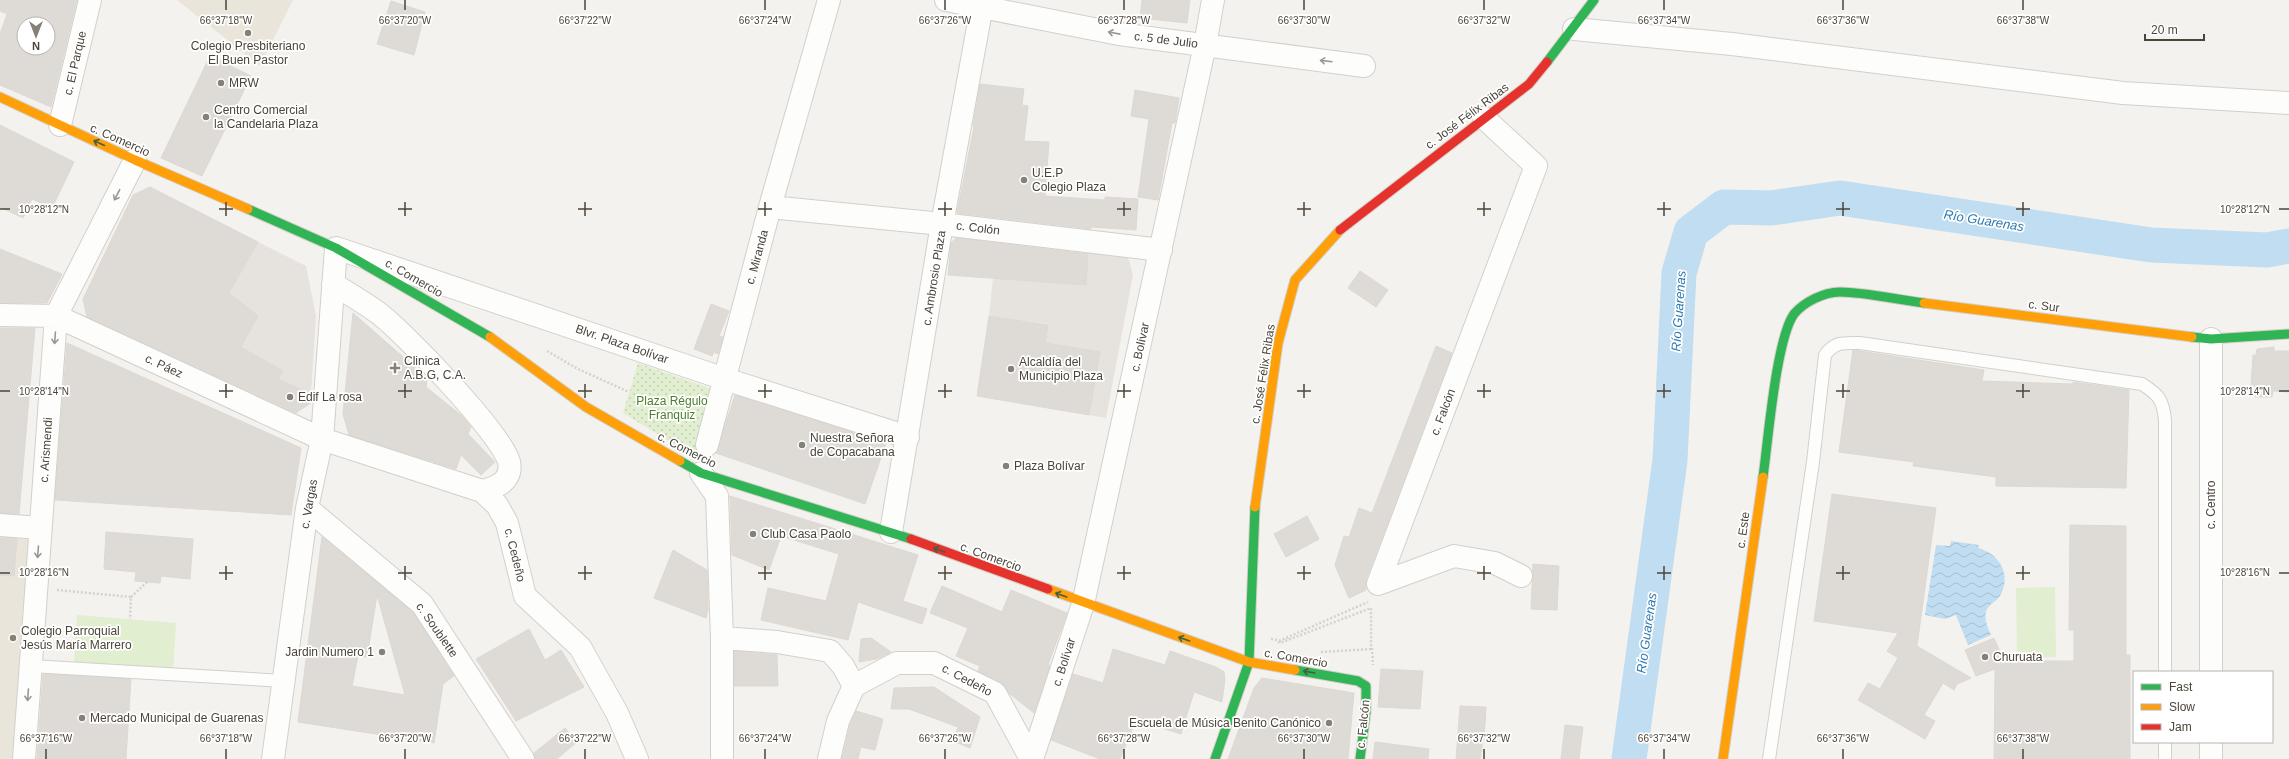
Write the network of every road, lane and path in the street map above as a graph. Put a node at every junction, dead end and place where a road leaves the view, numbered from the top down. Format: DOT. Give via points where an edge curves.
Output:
graph roads {
  1 [pos="90,0"];
  2 [pos="829,0"];
  3 [pos="946,0"];
  4 [pos="1213,0"];
  5 [pos="1594,0"];
  6 [pos="982,3"];
  7 [pos="1574,29"];
  8 [pos="1206,45"];
  9 [pos="1364,66"];
  10 [pos="0,97"];
  11 [pos="2289,103"];
  12 [pos="1484,118"];
  13 [pos="60,125"];
  14 [pos="135,160"];
  15 [pos="770,206"];
  16 [pos="942,224"];
  17 [pos="336,248"];
  18 [pos="1161,250"];
  19 [pos="333,284"];
  20 [pos="1798,308"];
  21 [pos="0,315"];
  22 [pos="56,316"];
  23 [pos="2289,334"];
  24 [pos="2211,339"];
  25 [pos="544,349"];
  26 [pos="725,379"];
  27 [pos="629,392"];
  28 [pos="908,437"];
  29 [pos="322,439"];
  30 [pos="708,445"];
  31 [pos="701,473"];
  32 [pos="482,491"];
  33 [pos="307,508"];
  34 [pos="0,525"];
  35 [pos="40,528"];
  36 [pos="891,532"];
  37 [pos="1521,576"];
  38 [pos="147,582"];
  39 [pos="36,588"];
  40 [pos="132,596"];
  41 [pos="1084,604"];
  42 [pos="130,619"];
  43 [pos="722,638"];
  44 [pos="1371,650"];
  45 [pos="1249,662"];
  46 [pos="30,666"];
  47 [pos="2165,671"];
  48 [pos="2211,671"];
  49 [pos="1347,679"];
  50 [pos="284,681"];
  51 [pos="854,686"];
  52 [pos="1366,686"];
  53 [pos="2165,743"];
  54 [pos="2211,743"];
  55 [pos="722,757"];
  56 [pos="24,759"];
  57 [pos="273,759"];
  58 [pos="523,759"];
  59 [pos="637,759"];
  60 [pos="828,759"];
  61 [pos="1031,759"];
  62 [pos="1215,759"];
  63 [pos="1360,759"];
  64 [pos="1723,759"];
  65 [pos="1769,759"];
  66 [pos="2165,759"];
  67 [pos="2211,759"];
  1 -- 13 [label="street, c. El Parque"];
  2 -- 15 [label="street, c. Miranda"];
  3 -- 6 [label="street, c. 5 de Julio"];
  4 -- 8 [label="street, c. Bolívar"];
  5 -- 7 [label="street, c. José Félix Ribas"];
  8 -- 6 [label="street, c. 5 de Julio, one-way" via="1119,34"];
  6 -- 16 [label="street, c. Ambrosio Plaza"];
  7 -- 11 [label="street" via="1732,44 2123,93"];
  7 -- 12 [label="street, c. José Félix Ribas" via="1529,84"];
  9 -- 8 [label="street, c. 5 de Julio, one-way"];
  8 -- 18 [label="street, c. Bolívar"];
  10 -- 13 [label="street, c. Comercio"];
  12 -- 37 [label="street, c. Falcón" via="1536,166 1378,584 1454,556 1495,563"];
  12 -- 45 [label="street, c. José Félix Ribas" via="1344,226 1295,280 1278,342 1254,518"];
  14 -- 13 [label="street, c. Comercio, one-way"];
  14 -- 17 [label="street, c. Comercio"];
  14 -- 22 [label="street, c. Arismendi, one-way"];
  15 -- 16 [label="street, c. Colón"];
  15 -- 26 [label="street, c. Miranda"];
  16 -- 18 [label="street, c. Colón"];
  16 -- 28 [label="street, c. Ambrosio Plaza"];
  17 -- 19 [label="street, c. Vargas"];
  17 -- 26 [label="street, Blvr. Plaza Bolívar"];
  17 -- 31 [label="street, c. Comercio" via="479,329 586,407"];
  18 -- 41 [label="street, c. Bolívar"];
  19 -- 29 [label="street, c. Vargas"];
  19 -- 32 [label="street" via="377,312 409,340 488,429 509,463 508,478 501,485"];
  20 -- 24 [label="street, c. Sur" via="1820,296 1839,292"];
  20 -- 64 [label="street, c. Este" via="1786,331 1780,363"];
  21 -- 22 [label="street, c. Páez"];
  22 -- 29 [label="street, c. Páez"];
  22 -- 35 [label="street, c. Arismendi, one-way"];
  23 -- 24 [label="street, c. Sur"];
  24 -- 48 [label="street, c. Centro"];
  25 -- 27 [label="path" via="578,369"];
  26 -- 28 [label="street, Blvr. Plaza Bolívar"];
  26 -- 30 [label="street, c. Miranda"];
  28 -- 36 [label="street, c. Ambrosio Plaza"];
  29 -- 32 [label="street, c. Cedeño"];
  29 -- 33 [label="street, c. Vargas"];
  31 -- 36 [label="street, c. Comercio"];
  31 -- 43 [label="street" via="717,496"];
  32 -- 59 [label="street, c. Cedeño" via="497,505 507,523 525,596 580,647 616,713"];
  33 -- 50 [label="street, c. Vargas"];
  33 -- 58 [label="street, c. Soublette" via="422,604"];
  34 -- 35 [label="street"];
  35 -- 39 [label="street, c. Arismendi, one-way"];
  41 -- 36 [label="street, c. Comercio, one-way"];
  38 -- 40 [label="path"];
  39 -- 40 [label="path"];
  39 -- 46 [label="street, c. Arismendi"];
  40 -- 42 [label="path"];
  45 -- 41 [label="street, c. Comercio, one-way"];
  41 -- 61 [label="street, c. Bolívar"];
  43 -- 51 [label="street" via="777,642 830,652 843,666"];
  43 -- 55 [label="street"];
  44 -- 52 [label="path" via="1371,608 1280,643 1279,641 1372,601 1372,682"];
  49 -- 45 [label="street, c. Comercio, one-way"];
  45 -- 62 [label="street, c. José Félix Ribas"];
  46 -- 50 [label="lane"];
  46 -- 56 [label="street, c. Arismendi, one-way"];
  47 -- 65 [label="lane" via="2165,420 2163,404 2154,392 2142,384 1838,343 1825,355 1813,462"];
  49 -- 52 [label="street, c. Falcón"];
  50 -- 57 [label="street, c. Vargas"];
  51 -- 60 [label="street" via="838,721"];
  51 -- 61 [label="street, c. Cedeño" via="897,663 934,663 995,693"];
  52 -- 63 [label="street, c. Falcón" via="1366,712"];
  53 -- 66 [label="lane"];
  54 -- 67 [label="street"];
}
